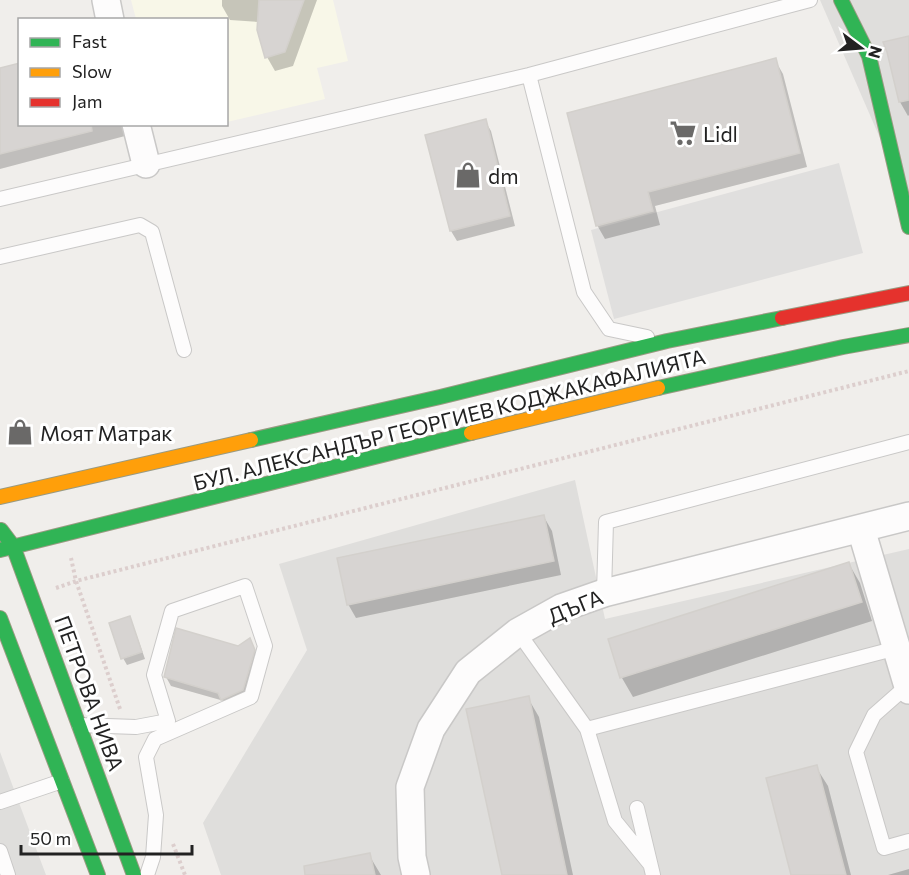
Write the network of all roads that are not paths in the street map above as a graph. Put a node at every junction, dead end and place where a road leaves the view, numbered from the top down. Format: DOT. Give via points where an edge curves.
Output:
graph roads {
  1 [pos="106,0"];
  2 [pos="810,0"];
  3 [pos="841,0"];
  4 [pos="110,18"];
  5 [pos="529,75"];
  6 [pos="136,126"];
  7 [pos="146,164"];
  8 [pos="0,199"];
  9 [pos="909,227"];
  10 [pos="0,257"];
  11 [pos="909,293"];
  12 [pos="909,335"];
  13 [pos="668,341"];
  14 [pos="184,350"];
  15 [pos="909,442"];
  16 [pos="0,497"];
  17 [pos="909,516"];
  18 [pos="0,529"];
  19 [pos="861,529"];
  20 [pos="6,548"];
  21 [pos="604,593"];
  22 [pos="0,618"];
  23 [pos="518,632"];
  24 [pos="897,648"];
  25 [pos="908,687"];
  26 [pos="79,725"];
  27 [pos="170,726"];
  28 [pos="587,729"];
  29 [pos="62,781"];
  30 [pos="0,802"];
  31 [pos="637,808"];
  32 [pos="909,841"];
  33 [pos="0,852"];
  34 [pos="652,869"];
  35 [pos="8,875"];
  36 [pos="98,875"];
  37 [pos="134,875"];
  38 [pos="147,875"];
  39 [pos="416,875"];
  1 -- 4 [label="street"];
  2 -- 5 [label="lane"];
  3 -- 9 [label="main road" via="869,56"];
  5 -- 7 [label="lane"];
  5 -- 13 [label="lane" via="584,292 609,329"];
  6 -- 7 [label="street"];
  7 -- 8 [label="lane"];
  10 -- 14 [label="lane" via="140,225 152,232"];
  11 -- 13 [label="main road, БУЛ. АЛЕКСАНДЪР ГЕОРГИЕВ КОДЖАКАФАЛИЯТА"];
  12 -- 20 [label="main road, БУЛ. АЛЕКСАНДЪР ГЕОРГИЕВ КОДЖАКАФАЛИЯТА" via="621,396"];
  13 -- 16 [label="main road, БУЛ. АЛЕКСАНДЪР ГЕОРГИЕВ КОДЖАКАФАЛИЯТА"];
  15 -- 21 [label="lane" via="606,522"];
  17 -- 19 [label="street, ДЪГА"];
  18 -- 20 [label="main road, ПЕТРОВА НИВА"];
  19 -- 21 [label="street, ДЪГА"];
  19 -- 24 [label="street"];
  20 -- 26 [label="main road, ПЕТРОВА НИВА"];
  21 -- 23 [label="street, ДЪГА" via="561,608"];
  22 -- 29 [label="main road"];
  23 -- 28 [label="lane"];
  23 -- 39 [label="street, ДЪГА" via="468,672 431,729 410,787"];
  24 -- 25 [label="street"];
  24 -- 28 [label="lane"];
  25 -- 32 [label="lane" via="874,715 856,752 884,848"];
  26 -- 27 [label="lane"];
  26 -- 37 [label="main road, ПЕТРОВА НИВА"];
  27 -- 27 [label="lane" via="251,697 265,646 245,586 172,611 154,675"];
  27 -- 38 [label="lane" via="155,739 146,757 156,815 153,857"];
  28 -- 34 [label="lane" via="615,821"];
  29 -- 30 [label="lane"];
  29 -- 36 [label="main road"];
  31 -- 34 [label="lane"];
  33 -- 35 [label="lane"];
}
